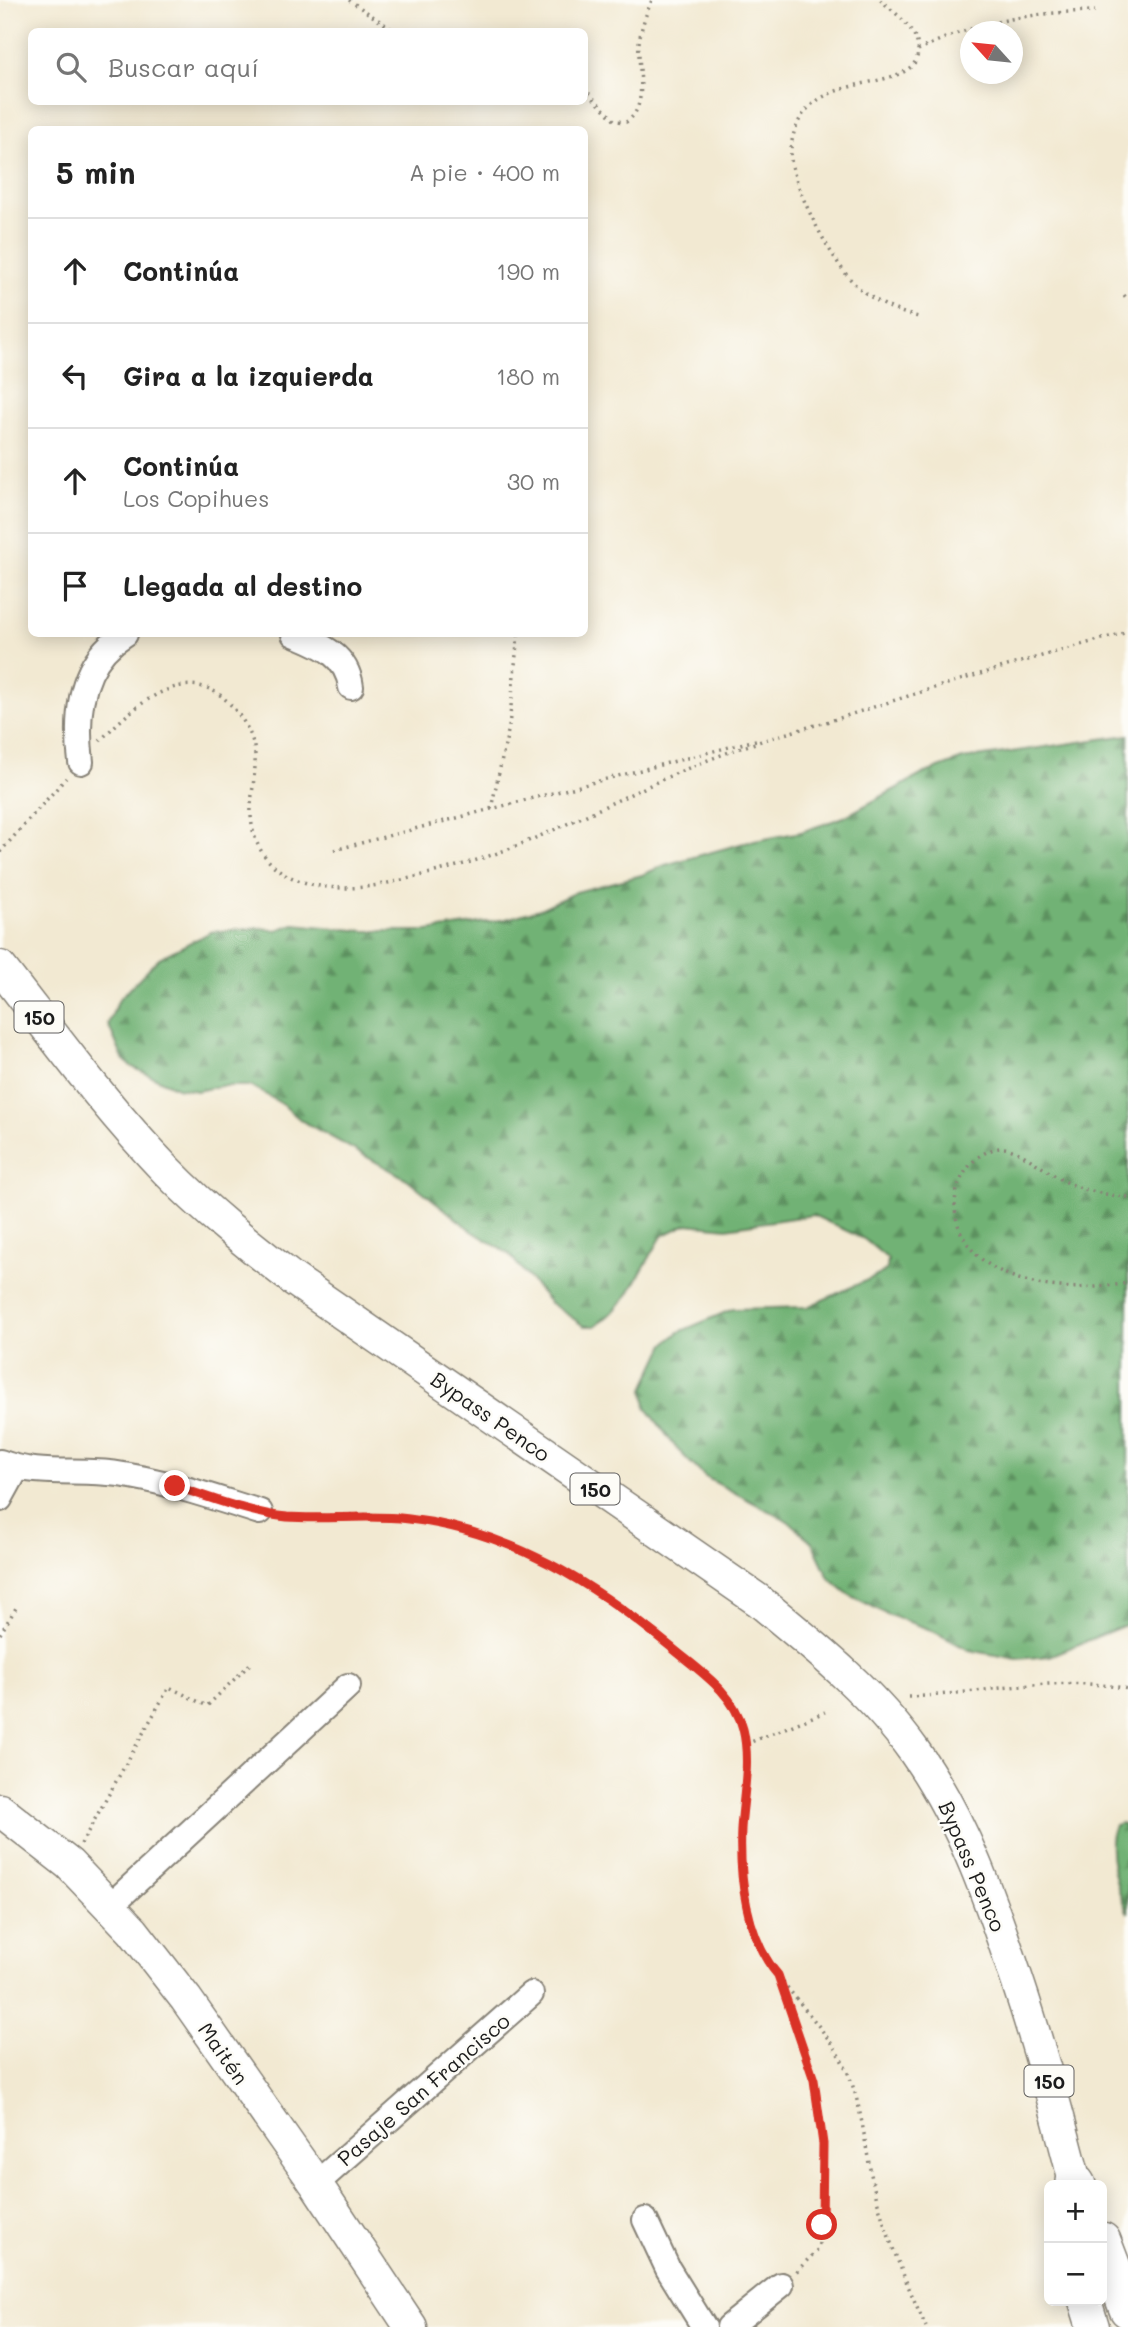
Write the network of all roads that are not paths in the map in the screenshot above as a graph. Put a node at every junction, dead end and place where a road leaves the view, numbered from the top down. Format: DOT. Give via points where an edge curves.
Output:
graph roads {
  1 [pos="121,637"];
  2 [pos="300,637"];
  3 [pos="351,687"];
  4 [pos="81,762"];
  5 [pos="0,967"];
  6 [pos="9,1465"];
  7 [pos="0,1499"];
  8 [pos="260,1512"];
  9 [pos="348,1686"];
  10 [pos="0,1810"];
  11 [pos="111,1905"];
  12 [pos="531,1994"];
  13 [pos="1070,2180"];
  14 [pos="316,2184"];
  15 [pos="645,2220"];
  16 [pos="1103,2243"];
  17 [pos="781,2285"];
  18 [pos="1107,2302"];
  19 [pos="1087,2306"];
  20 [pos="1128,2309"];
  21 [pos="411,2327"];
  22 [pos="704,2327"];
  23 [pos="730,2327"];
  24 [pos="1093,2327"];
  25 [pos="1115,2327"];
  1 -- 4 [label="street" via="99,656 88,676 79,722"];
  2 -- 3 [label="street" via="338,657"];
  5 -- 13 [label="main road, Bypass Penco / 150" via="164,1168 240,1238 716,1569 850,1678 914,1750 944,1797 974,1860 1041,2051"];
  6 -- 7 [label="street"];
  6 -- 8 [label="street" via="36,1472 118,1474"];
  9 -- 11 [label="street"];
  10 -- 11 [label="main road, Maitén" via="69,1864"];
  11 -- 14 [label="main road, Maitén" via="186,2000"];
  12 -- 14 [label="street, Pasaje San Francisco"];
  14 -- 21 [label="main road, Maitén"];
  15 -- 22 [label="street" via="668,2269"];
  16 -- 20 [label="highway"];
  17 -- 23 [label="street"];
  18 -- 25 [label="highway"];
  19 -- 24 [label="main road"];
}
